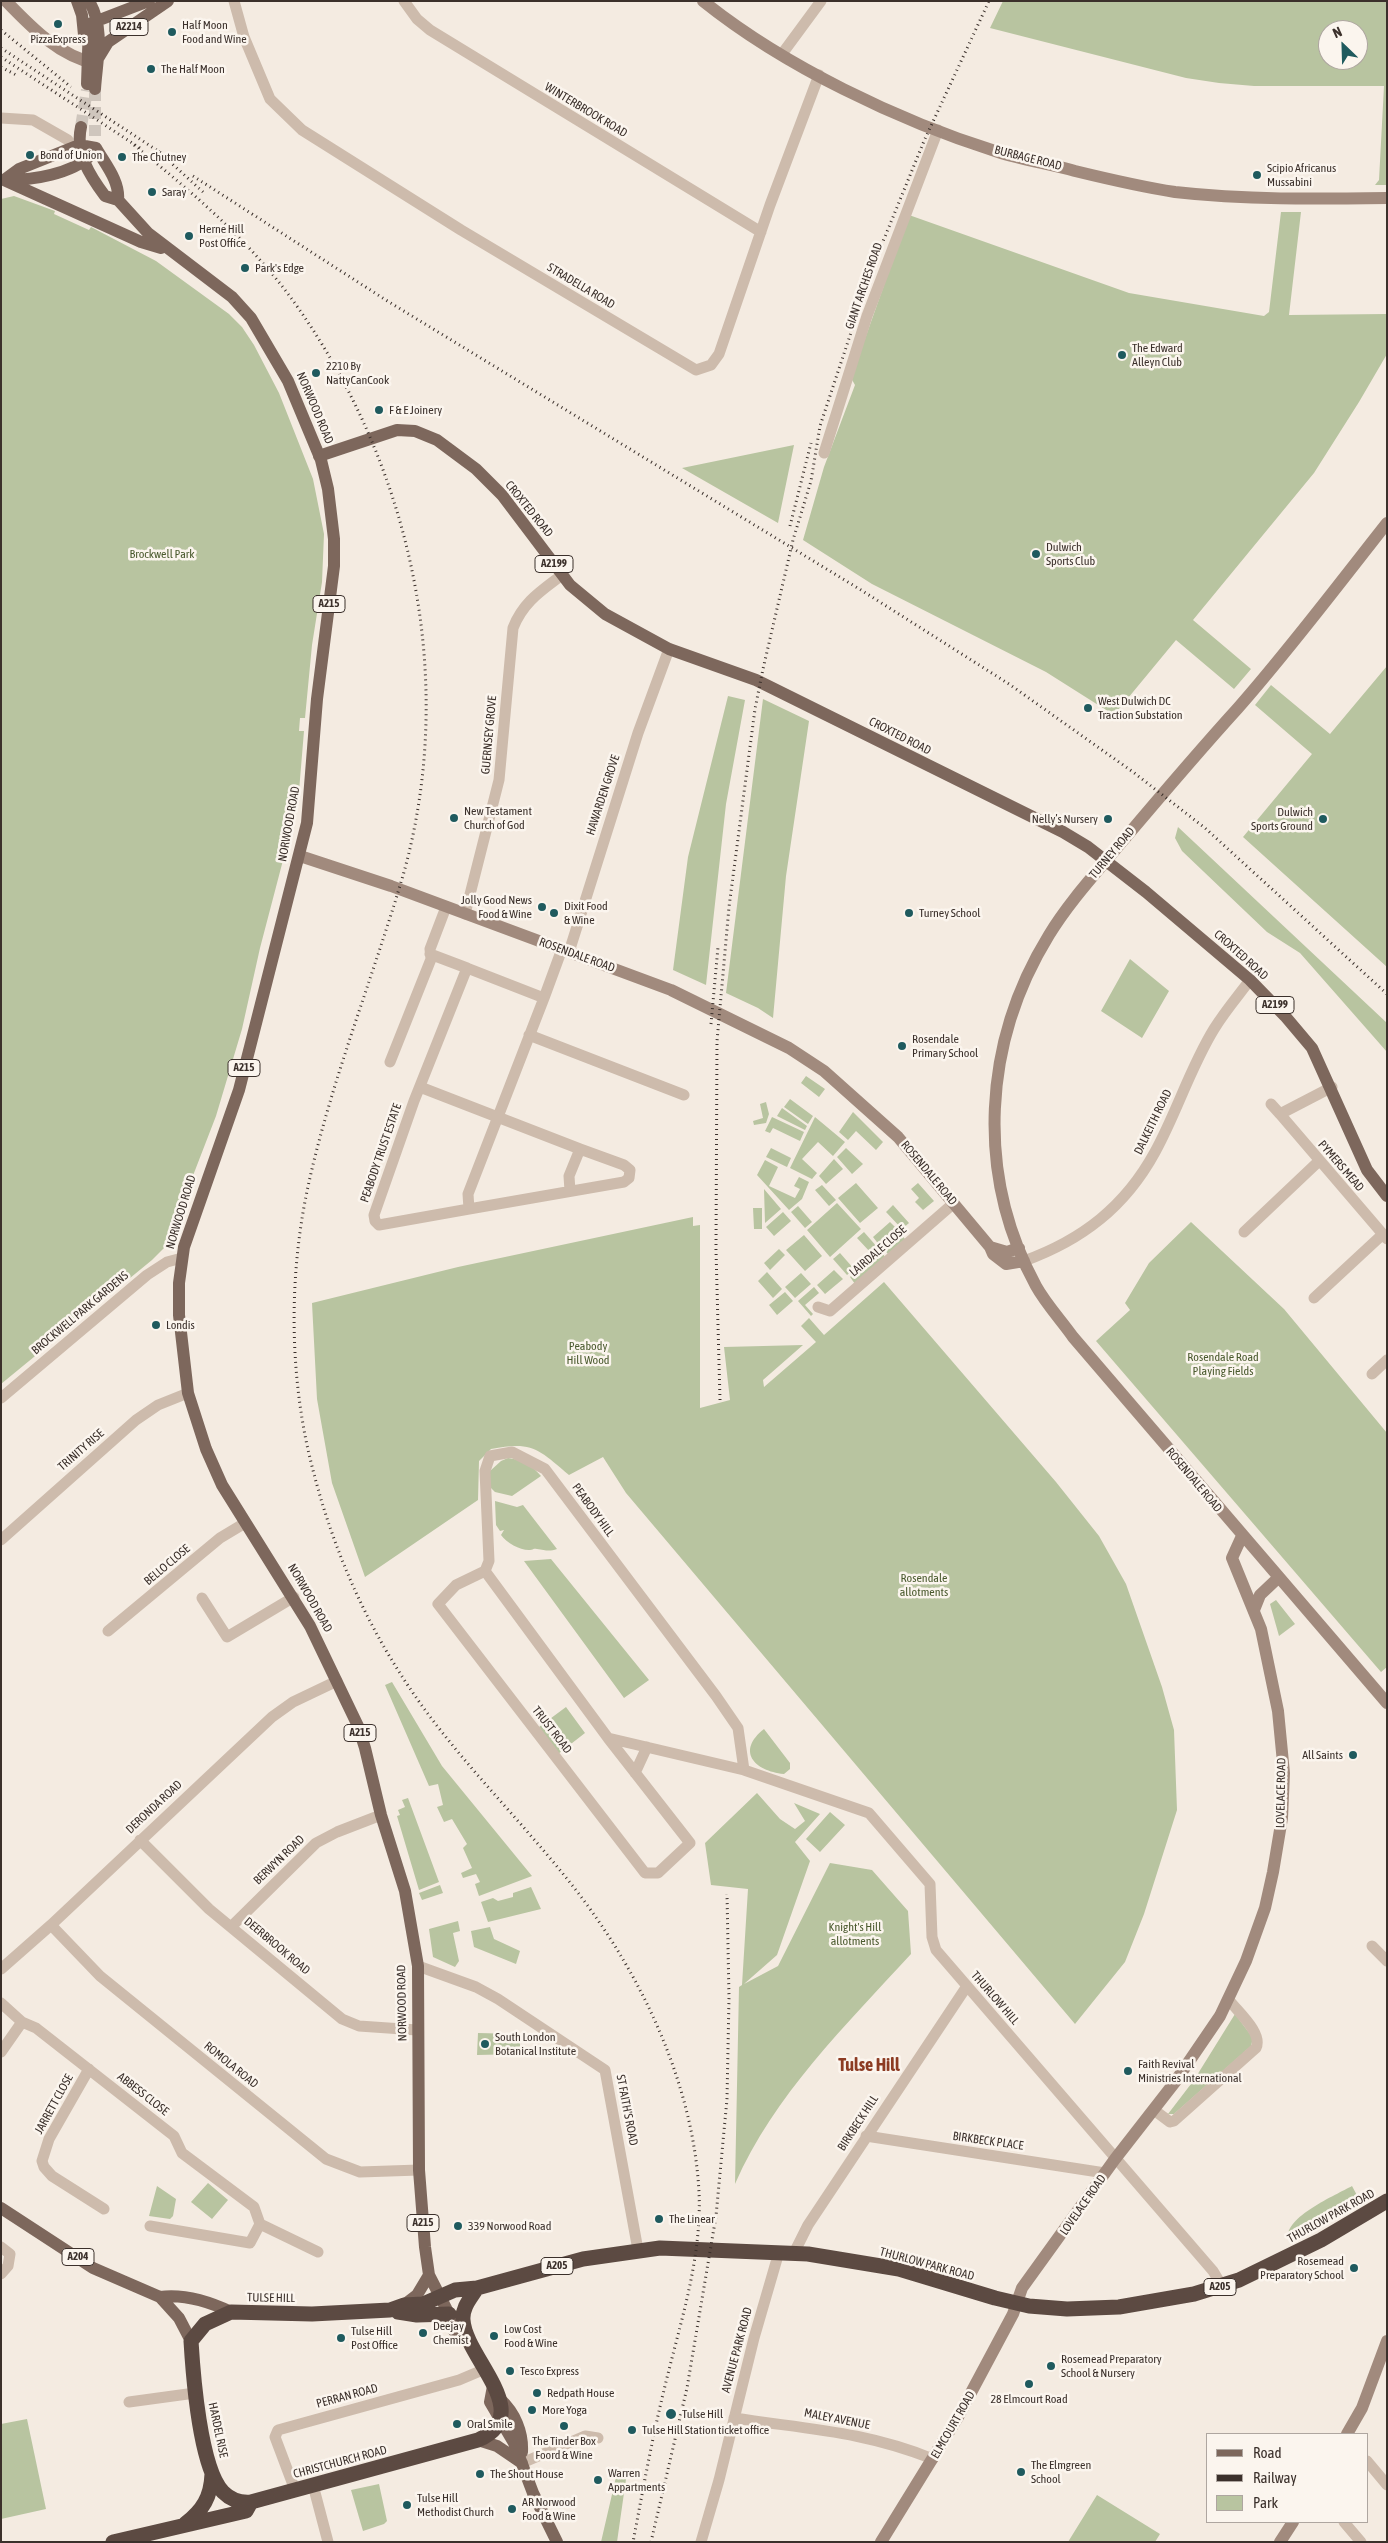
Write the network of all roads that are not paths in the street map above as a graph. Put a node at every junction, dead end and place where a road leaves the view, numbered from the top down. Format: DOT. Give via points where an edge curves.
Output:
graph roads {
  1 [pos="6,1"];
  2 [pos="77,1"];
  3 [pos="89,1"];
  4 [pos="148,1"];
  5 [pos="168,1"];
  6 [pos="234,1"];
  7 [pos="404,1"];
  8 [pos="822,1"];
  9 [pos="708,3"];
  10 [pos="103,19"];
  11 [pos="782,54"];
  12 [pos="92,62"];
  13 [pos="818,75"];
  14 [pos="90,83"];
  15 [pos="1,118"];
  16 [pos="81,126"];
  17 [pos="938,130"];
  18 [pos="95,142"];
  19 [pos="74,143"];
  20 [pos="84,161"];
  21 [pos="3,181"];
  22 [pos="1387,198"];
  23 [pos="118,200"];
  24 [pos="761,232"];
  25 [pos="166,248"];
  26 [pos="824,453"];
  27 [pos="319,456"];
  28 [pos="1387,523"];
  29 [pos="562,575"];
  30 [pos="669,649"];
  31 [pos="300,856"];
  32 [pos="1106,860"];
  33 [pos="446,907"];
  34 [pos="465,914"];
  35 [pos="565,950"];
  36 [pos="430,954"];
  37 [pos="467,968"];
  38 [pos="1250,980"];
  39 [pos="544,998"];
  40 [pos="529,1035"];
  41 [pos="390,1062"];
  42 [pos="420,1087"];
  43 [pos="1332,1087"];
  44 [pos="684,1095"];
  45 [pos="1271,1104"];
  46 [pos="1280,1114"];
  47 [pos="498,1117"];
  48 [pos="580,1148"];
  49 [pos="1319,1161"];
  50 [pos="570,1192"];
  51 [pos="1387,1196"];
  52 [pos="954,1203"];
  53 [pos="469,1209"];
  54 [pos="1244,1232"];
  55 [pos="1385,1237"];
  56 [pos="990,1247"];
  57 [pos="1019,1248"];
  58 [pos="182,1258"];
  59 [pos="1024,1261"];
  60 [pos="1314,1298"];
  61 [pos="818,1307"];
  62 [pos="1387,1360"];
  63 [pos="1372,1374"];
  64 [pos="188,1393"];
  65 [pos="1,1398"];
  66 [pos="245,1523"];
  67 [pos="1242,1536"];
  68 [pos="1,1540"];
  69 [pos="485,1571"];
  70 [pos="1278,1578"];
  71 [pos="294,1597"];
  72 [pos="202,1598"];
  73 [pos="1254,1610"];
  74 [pos="108,1631"];
  75 [pos="337,1681"];
  76 [pos="1387,1703"];
  77 [pos="608,1738"];
  78 [pos="647,1747"];
  79 [pos="744,1770"];
  80 [pos="635,1773"];
  81 [pos="381,1815"];
  82 [pos="140,1840"];
  83 [pos="51,1925"];
  84 [pos="232,1926"];
  85 [pos="1372,1946"];
  86 [pos="1387,1961"];
  87 [pos="418,1966"];
  88 [pos="1,1969"];
  89 [pos="967,1986"];
  90 [pos="1228,2000"];
  91 [pos="1,2002"];
  92 [pos="22,2022"];
  93 [pos="418,2030"];
  94 [pos="1,2052"];
  95 [pos="89,2069"];
  96 [pos="1154,2110"];
  97 [pos="866,2136"];
  98 [pos="1115,2159"];
  99 [pos="419,2170"];
  100 [pos="1105,2173"];
  101 [pos="1387,2202"];
  102 [pos="1,2208"];
  103 [pos="104,2208"];
  104 [pos="260,2224"];
  105 [pos="150,2226"];
  106 [pos="638,2250"];
  107 [pos="6,2251"];
  108 [pos="318,2252"];
  109 [pos="787,2253"];
  110 [pos="1,2274"];
  111 [pos="430,2275"];
  112 [pos="1222,2286"];
  113 [pos="477,2288"];
  114 [pos="441,2296"];
  115 [pos="160,2297"];
  116 [pos="1017,2303"];
  117 [pos="404,2305"];
  118 [pos="390,2310"];
  119 [pos="231,2312"];
  120 [pos="456,2318"];
  121 [pos="191,2341"];
  122 [pos="1386,2346"];
  123 [pos="485,2369"];
  124 [pos="497,2392"];
  125 [pos="195,2393"];
  126 [pos="129,2402"];
  127 [pos="734,2418"];
  128 [pos="500,2421"];
  129 [pos="1348,2433"];
  130 [pos="598,2438"];
  131 [pos="478,2440"];
  132 [pos="933,2458"];
  133 [pos="1368,2462"];
  134 [pos="522,2463"];
  135 [pos="212,2474"];
  136 [pos="1387,2485"];
  137 [pos="314,2486"];
  138 [pos="295,2490"];
  139 [pos="251,2502"];
  140 [pos="1292,2523"];
  141 [pos="1345,2523"];
  142 [pos="185,2524"];
  143 [pos="112,2542"];
  144 [pos="328,2542"];
  145 [pos="557,2542"];
  146 [pos="701,2542"];
  147 [pos="881,2542"];
  148 [pos="1280,2542"];
  149 [pos="1361,2542"];
  1 -- 12 [label="street" via="47,40 68,54"];
  2 -- 12 [label="main road"];
  3 -- 10 [label="main road, A2214"];
  4 -- 10 [label="main road, A2214"];
  5 -- 12 [label="main road, A2214" via="108,42"];
  6 -- 24 [label="street, STRADELLA ROAD" via="244,37 270,99 302,130 692,370 701,370 716,359"];
  7 -- 24 [label="street, WINTERBROOK ROAD" via="430,30"];
  8 -- 11 [label="street"];
  9 -- 11 [label="street, BURBAGE ROAD"];
  10 -- 12 [label="main road" via="89,24"];
  11 -- 13 [label="street, BURBAGE ROAD"];
  12 -- 14 [label="main road"];
  13 -- 17 [label="street, BURBAGE ROAD"];
  13 -- 24 [label="street, STRADELLA ROAD"];
  15 -- 19 [label="street" via="33,120"];
  16 -- 19 [label="main road, A215"];
  17 -- 22 [label="street, BURBAGE ROAD" via="999,152 1173,191 1223,197"];
  17 -- 26 [label="street, GIANT ARCHES ROAD" via="870,308"];
  18 -- 19 [label="main road"];
  18 -- 20 [label="main road"];
  18 -- 23 [label="main road, NORWOOD ROAD / A215" via="119,189"];
  19 -- 20 [label="main road, NORWOOD ROAD / A215"];
  19 -- 21 [label="main road" via="19,169"];
  20 -- 21 [label="main road" via="55,173 26,180"];
  20 -- 23 [label="main road, NORWOOD ROAD / A215" via="106,196"];
  21 -- 25 [label="main road" via="141,242"];
  23 -- 25 [label="main road, NORWOOD ROAD / A215" via="144,230"];
  25 -- 27 [label="main road, NORWOOD ROAD / A215" via="232,297 256,325 288,382"];
  27 -- 29 [label="main road, CROXTED ROAD / A2199" via="397,430 415,431 436,440 476,469 518,512"];
  27 -- 31 [label="main road, NORWOOD ROAD / A215" via="331,504 334,566 317,699 310,803"];
  28 -- 32 [label="street, TURNEY ROAD" via="1254,690"];
  29 -- 30 [label="main road, CROXTED ROAD / A2199" via="595,608"];
  29 -- 34 [label="street, GUERNSEY GROVE" via="528,600 519,612 514,628 500,780"];
  30 -- 32 [label="main road, CROXTED ROAD / A2199" via="756,680 1063,832"];
  30 -- 35 [label="street, HAWARDEN GROVE"];
  31 -- 33 [label="street, ROSENDALE ROAD"];
  31 -- 58 [label="main road, NORWOOD ROAD / A215" via="239,1090 199,1199"];
  32 -- 38 [label="main road, CROXTED ROAD / A2199"];
  32 -- 57 [label="street, TURNEY ROAD" via="1065,911 1040,950 1015,1006 999,1060 995,1115 998,1171 1003,1200"];
  33 -- 34 [label="street, ROSENDALE ROAD"];
  33 -- 36 [label="street"];
  34 -- 35 [label="street, ROSENDALE ROAD"];
  35 -- 39 [label="street"];
  35 -- 52 [label="street, ROSENDALE ROAD" via="671,990 751,1028 812,1062 898,1136"];
  36 -- 37 [label="street"];
  36 -- 41 [label="street"];
  37 -- 39 [label="street"];
  37 -- 42 [label="street, PEABODY TRUST ESTATE"];
  38 -- 43 [label="main road, CROXTED ROAD / A2199" via="1312,1048"];
  38 -- 59 [label="street, DALKEITH ROAD" via="1214,1029 1156,1152 1134,1185 1115,1208 1089,1229"];
  39 -- 40 [label="street"];
  40 -- 44 [label="street"];
  40 -- 47 [label="street"];
  42 -- 47 [label="street, PEABODY TRUST ESTATE"];
  42 -- 53 [label="street, PEABODY TRUST ESTATE" via="374,1215 375,1221 382,1225"];
  43 -- 46 [label="street"];
  43 -- 51 [label="main road, CROXTED ROAD / A2199" via="1367,1170"];
  45 -- 46 [label="street, PYMERS MEAD"];
  46 -- 49 [label="street, PYMERS MEAD"];
  47 -- 48 [label="street, PEABODY TRUST ESTATE"];
  47 -- 53 [label="street" via="468,1194"];
  48 -- 50 [label="street" via="569,1176"];
  48 -- 50 [label="street, PEABODY TRUST ESTATE" via="626,1166 630,1176 624,1182"];
  49 -- 54 [label="street"];
  49 -- 55 [label="street, PYMERS MEAD"];
  50 -- 53 [label="street, PEABODY TRUST ESTATE"];
  52 -- 56 [label="street, ROSENDALE ROAD"];
  52 -- 61 [label="street, LAIRDALE CLOSE" via="830,1312"];
  55 -- 60 [label="street, PYMERS MEAD"];
  56 -- 57 [label="street" via="1007,1252"];
  56 -- 59 [label="street, ROSENDALE ROAD" via="993,1254 1006,1264"];
  57 -- 59 [label="street, ROSENDALE ROAD"];
  58 -- 64 [label="main road, NORWOOD ROAD / A215" via="179,1315"];
  58 -- 65 [label="street, BROCKWELL PARK GARDENS" via="167,1262 147,1275"];
  59 -- 67 [label="street, ROSENDALE ROAD" via="1037,1288 1073,1337"];
  62 -- 63 [label="street"];
  64 -- 66 [label="main road, NORWOOD ROAD / A215" via="206,1449 222,1485"];
  64 -- 68 [label="street, TRINITY RISE" via="158,1405 136,1420"];
  66 -- 71 [label="main road, NORWOOD ROAD / A215"];
  66 -- 74 [label="street, BELLO CLOSE" via="220,1538"];
  67 -- 70 [label="street, ROSENDALE ROAD"];
  67 -- 73 [label="street, LOVELACE ROAD" via="1232,1558"];
  69 -- 77 [label="street"];
  69 -- 79 [label="street, PEABODY HILL" via="489,1561 485,1471 490,1456 512,1452 545,1469 728,1713 738,1728"];
  69 -- 80 [label="street, TRUST ROAD" via="456,1585 438,1604 644,1873 658,1873 690,1843"];
  70 -- 73 [label="street" via="1260,1595"];
  70 -- 76 [label="street, ROSENDALE ROAD"];
  71 -- 72 [label="street" via="227,1637"];
  71 -- 75 [label="main road, NORWOOD ROAD / A215"];
  73 -- 90 [label="street, LOVELACE ROAD" via="1269,1661 1278,1711 1284,1773 1282,1818 1265,1908"];
  75 -- 81 [label="main road, NORWOOD ROAD / A215" via="366,1748"];
  75 -- 82 [label="street, DERONDA ROAD" via="272,1716"];
  77 -- 78 [label="street"];
  77 -- 80 [label="street"];
  78 -- 79 [label="street"];
  78 -- 80 [label="street"];
  79 -- 89 [label="street, THURLOW HILL" via="869,1813 930,1884 932,1937 936,1950"];
  81 -- 84 [label="street, BERWYN ROAD" via="316,1843"];
  81 -- 87 [label="main road, NORWOOD ROAD / A215" via="405,1891"];
  82 -- 83 [label="street, DERONDA ROAD"];
  82 -- 84 [label="street, DEERBROOK ROAD" via="180,1882"];
  83 -- 88 [label="street, DERONDA ROAD"];
  83 -- 99 [label="street, ROMOLA ROAD" via="100,1976 326,2159 360,2172"];
  84 -- 93 [label="street, DEERBROOK ROAD" via="342,2019 359,2026"];
  85 -- 86 [label="street"];
  87 -- 93 [label="main road, NORWOOD ROAD / A215"];
  87 -- 106 [label="street, ST FAITH'S ROAD" via="483,1991 606,2070"];
  89 -- 97 [label="street, BIRKBECK HILL"];
  89 -- 98 [label="street, THURLOW HILL"];
  90 -- 96 [label="street, LOVELACE ROAD" via="1216,2023"];
  90 -- 96 [label="street" via="1257,2036 1256,2048 1174,2121 1170,2122"];
  91 -- 92 [label="street, ABBESS CLOSE"];
  92 -- 94 [label="street"];
  92 -- 95 [label="street, ABBESS CLOSE" via="36,2028"];
  93 -- 99 [label="main road, NORWOOD ROAD / A215"];
  95 -- 103 [label="street, JARRETT CLOSE" via="46,2146 42,2161 52,2176"];
  95 -- 104 [label="street, ABBESS CLOSE" via="174,2136 182,2153 254,2207"];
  96 -- 98 [label="street, LOVELACE ROAD"];
  97 -- 100 [label="street, BIRKBECK PLACE"];
  97 -- 109 [label="street, BIRKBECK HILL"];
  98 -- 100 [label="street, LOVELACE ROAD"];
  98 -- 112 [label="street, THURLOW HILL" via="1213,2271"];
  99 -- 111 [label="main road, NORWOOD ROAD / A215" via="423,2234"];
  100 -- 116 [label="street, LOVELACE ROAD" via="1022,2288"];
  101 -- 112 [label="highway, THURLOW PARK ROAD / A205" via="1265,2269"];
  102 -- 115 [label="main road, TULSE HILL / A204" via="93,2268"];
  104 -- 105 [label="street" via="250,2243"];
  104 -- 108 [label="street"];
  106 -- 109 [label="highway, THURLOW PARK ROAD / A205" via="681,2248"];
  106 -- 113 [label="highway, THURLOW PARK ROAD / A205" via="583,2259"];
  107 -- 110 [label="street" via="8,2266"];
  109 -- 116 [label="highway, THURLOW PARK ROAD / A205" via="899,2269"];
  109 -- 127 [label="street, AVENUE PARK ROAD" via="754,2338"];
  111 -- 114 [label="main road, NORWOOD ROAD / A215"];
  111 -- 117 [label="main road" via="421,2291"];
  112 -- 116 [label="highway, THURLOW PARK ROAD / A205" via="1138,2305 1104,2308 1068,2309"];
  113 -- 114 [label="highway, THURLOW PARK ROAD / A205" via="455,2290"];
  113 -- 120 [label="highway"];
  114 -- 117 [label="highway, TULSE HILL / A205" via="423,2304"];
  114 -- 120 [label="main road, NORWOOD ROAD / A215"];
  115 -- 119 [label="main road, TULSE HILL / A204" via="217,2305"];
  115 -- 121 [label="main road, TULSE HILL / A204" via="179,2318"];
  116 -- 132 [label="street, ELMCOURT ROAD"];
  117 -- 118 [label="highway, TULSE HILL / A205"];
  118 -- 119 [label="highway, TULSE HILL / A205" via="312,2314"];
  118 -- 120 [label="highway, A205" via="417,2316"];
  119 -- 121 [label="highway, A205" via="205,2324"];
  120 -- 123 [label="highway, NORWOOD ROAD"];
  121 -- 125 [label="highway, HARDEL RISE"];
  122 -- 129 [label="street" via="1362,2408"];
  123 -- 124 [label="highway, NORWOOD ROAD"];
  123 -- 138 [label="street, PERRAN ROAD" via="459,2380 278,2430 275,2437"];
  124 -- 128 [label="highway, NORWOOD ROAD"];
  124 -- 134 [label="main road, NORWOOD ROAD" via="514,2414 522,2444"];
  125 -- 126 [label="street, HARDEL RISE"];
  125 -- 135 [label="highway, HARDEL RISE"];
  127 -- 132 [label="street, MALEY AVENUE" via="840,2431"];
  127 -- 146 [label="street, AVENUE PARK ROAD"];
  128 -- 131 [label="highway, CHRISTCHURCH ROAD" via="493,2432"];
  128 -- 134 [label="main road"];
  130 -- 134 [label="street" via="585,2436"];
  131 -- 134 [label="main road" via="498,2446"];
  131 -- 137 [label="highway, CHRISTCHURCH ROAD"];
  132 -- 147 [label="street, ELMCOURT ROAD"];
  133 -- 136 [label="street"];
  134 -- 145 [label="main road, NORWOOD ROAD"];
  135 -- 139 [label="highway" via="230,2498"];
  135 -- 142 [label="highway, CHRISTCHURCH ROAD" via="212,2485 204,2508"];
  137 -- 138 [label="highway, CHRISTCHURCH ROAD"];
  137 -- 144 [label="street"];
  138 -- 139 [label="highway, CHRISTCHURCH ROAD"];
  139 -- 142 [label="highway, CHRISTCHURCH ROAD" via="246,2511 197,2524"];
  140 -- 148 [label="street"];
  141 -- 149 [label="street"];
  142 -- 143 [label="highway, CHRISTCHURCH ROAD"];
}
